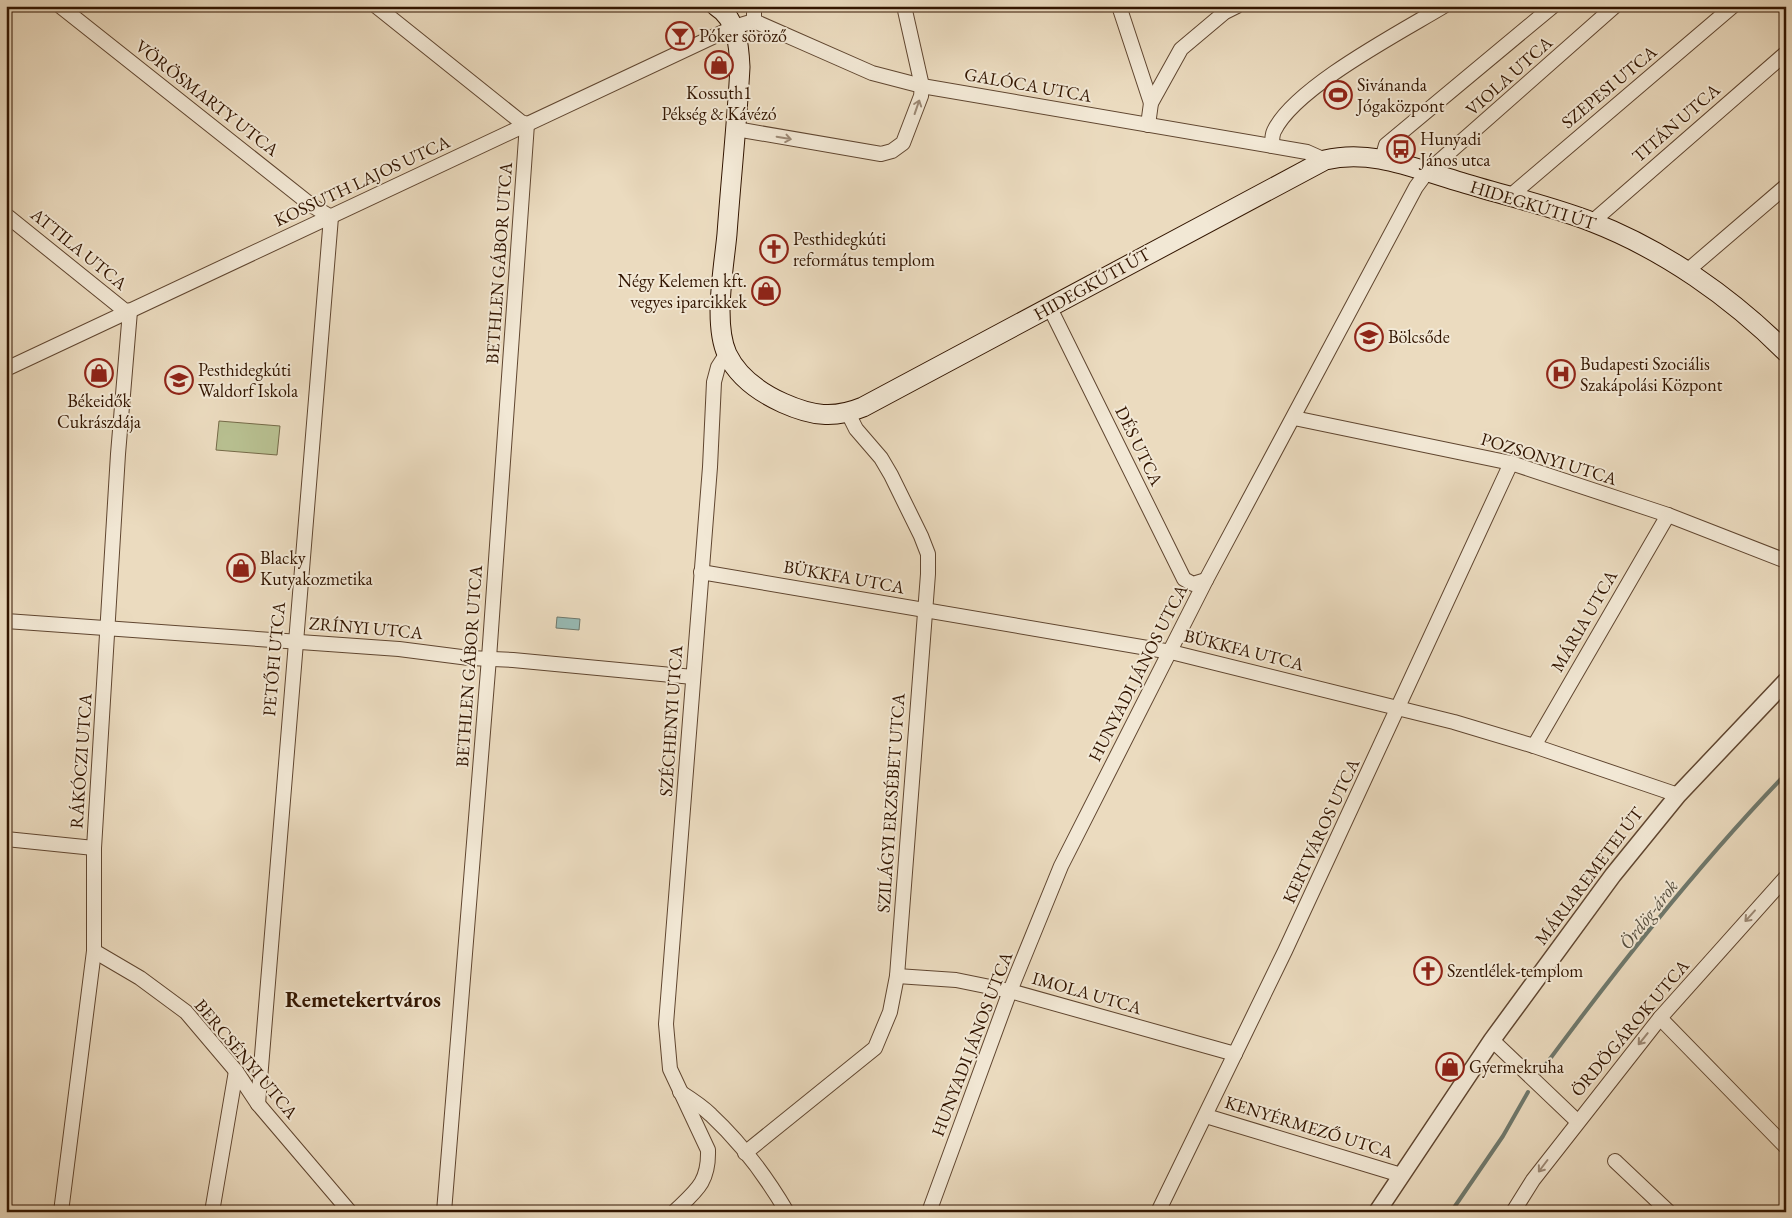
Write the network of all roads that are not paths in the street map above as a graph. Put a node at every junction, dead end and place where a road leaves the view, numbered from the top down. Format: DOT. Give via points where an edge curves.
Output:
graph roads {
  1 [pos="60,6"];
  2 [pos="376,6"];
  3 [pos="716,6"];
  4 [pos="754,6"];
  5 [pos="904,6"];
  6 [pos="1119,6"];
  7 [pos="1237,6"];
  8 [pos="1444,6"];
  9 [pos="1553,6"];
  10 [pos="1615,6"];
  11 [pos="1734,6"];
  12 [pos="754,21"];
  13 [pos="734,27"];
  14 [pos="1786,53"];
  15 [pos="922,86"];
  16 [pos="1151,103"];
  17 [pos="527,124"];
  18 [pos="1148,125"];
  19 [pos="736,129"];
  20 [pos="1272,146"];
  21 [pos="1382,159"];
  22 [pos="1325,160"];
  23 [pos="1427,172"];
  24 [pos="1786,186"];
  25 [pos="1509,196"];
  26 [pos="6,214"];
  27 [pos="331,218"];
  28 [pos="1592,222"];
  29 [pos="1687,271"];
  30 [pos="130,311"];
  31 [pos="1052,313"];
  32 [pos="1786,352"];
  33 [pos="727,354"];
  34 [pos="6,369"];
  35 [pos="848,413"];
  36 [pos="1294,418"];
  37 [pos="1511,463"];
  38 [pos="1668,515"];
  39 [pos="1786,561"];
  40 [pos="701,572"];
  41 [pos="1206,580"];
  42 [pos="924,609"];
  43 [pos="6,621"];
  44 [pos="108,630"];
  45 [pos="294,641"];
  46 [pos="1171,652"];
  47 [pos="489,658"];
  48 [pos="693,677"];
  49 [pos="1786,681"];
  50 [pos="1399,707"];
  51 [pos="1534,746"];
  52 [pos="1678,795"];
  53 [pos="6,839"];
  54 [pos="94,848"];
  55 [pos="1785,880"];
  56 [pos="94,951"];
  57 [pos="897,976"];
  58 [pos="1010,991"];
  59 [pos="1660,1018"];
  60 [pos="1492,1040"];
  61 [pos="1235,1054"];
  62 [pos="236,1071"];
  63 [pos="680,1092"];
  64 [pos="258,1104"];
  65 [pos="710,1114"];
  66 [pos="1206,1116"];
  67 [pos="693,1121"];
  68 [pos="1577,1122"];
  69 [pos="1786,1147"];
  70 [pos="745,1153"];
  71 [pos="1615,1161"];
  72 [pos="1402,1175"];
  73 [pos="347,1210"];
  74 [pos="61,1212"];
  75 [pos="212,1212"];
  76 [pos="444,1212"];
  77 [pos="674,1212"];
  78 [pos="787,1212"];
  79 [pos="929,1212"];
  80 [pos="1158,1212"];
  81 [pos="1377,1212"];
  82 [pos="1513,1212"];
  83 [pos="1668,1212"];
  1 -- 27 [label="street, VÖRÖSMARTY UTCA"];
  2 -- 17 [label="street"];
  3 -- 13 [label="main road, HIDEGKÚTI ÚT"];
  4 -- 12 [label="street"];
  5 -- 15 [label="street"];
  6 -- 16 [label="street"];
  7 -- 16 [label="street" via="1225,12 1181,49"];
  8 -- 20 [label="street" via="1328,78 1298,101 1273,132"];
  9 -- 21 [label="street" via="1386,145"];
  10 -- 23 [label="street, VIOLA UTCA"];
  11 -- 25 [label="street, SZEPESI UTCA"];
  12 -- 13 [label="street"];
  12 -- 15 [label="street, GALÓCA UTCA" via="872,73"];
  13 -- 17 [label="street, KOSSUTH LAJOS UTCA"];
  13 -- 19 [label="main road, HIDEGKÚTI ÚT" via="740,67"];
  14 -- 28 [label="street, TITÁN UTCA"];
  15 -- 18 [label="street, GALÓCA UTCA"];
  19 -- 15 [label="street, one-way" via="881,154 903,143"];
  16 -- 18 [label="street"];
  17 -- 27 [label="street, KOSSUTH LAJOS UTCA"];
  17 -- 47 [label="street, BETHLEN GÁBOR UTCA"];
  18 -- 20 [label="street, GALÓCA UTCA"];
  19 -- 33 [label="main road, HIDEGKÚTI ÚT" via="721,305"];
  20 -- 22 [label="street, GALÓCA UTCA" via="1308,152"];
  21 -- 22 [label="main road, HIDEGKÚTI ÚT" via="1345,155"];
  21 -- 23 [label="main road, HIDEGKÚTI ÚT"];
  22 -- 31 [label="main road, HIDEGKÚTI ÚT"];
  23 -- 25 [label="main road, HIDEGKÚTI ÚT"];
  23 -- 36 [label="street, HUNYADI JÁNOS UTCA" via="1416,187"];
  24 -- 29 [label="street"];
  25 -- 28 [label="main road, HIDEGKÚTI ÚT"];
  26 -- 30 [label="street, ATTILA UTCA" via="124,310"];
  27 -- 30 [label="street, KOSSUTH LAJOS UTCA"];
  27 -- 45 [label="street, PETŐFI UTCA"];
  28 -- 29 [label="main road, HIDEGKÚTI ÚT" via="1655,251"];
  29 -- 32 [label="main road, HIDEGKÚTI ÚT" via="1745,315"];
  30 -- 34 [label="street, KOSSUTH LAJOS UTCA"];
  30 -- 44 [label="street, RÁKÓCZI UTCA"];
  31 -- 35 [label="main road, HIDEGKÚTI ÚT"];
  31 -- 41 [label="street, DÉS UTCA" via="1184,579 1193,584"];
  33 -- 35 [label="main road, HIDEGKÚTI ÚT" via="746,379 775,399 808,412 835,416"];
  33 -- 40 [label="street, SZÉCHENYI UTCA" via="718,367 714,382"];
  35 -- 42 [label="street, SZILÁGYI ERZSÉBET UTCA" via="856,429 892,475 928,554"];
  36 -- 37 [label="street, POZSONYI UTCA"];
  36 -- 41 [label="street, HUNYADI JÁNOS UTCA"];
  37 -- 38 [label="street, POZSONYI UTCA"];
  37 -- 50 [label="street, KERTVÁROS UTCA"];
  38 -- 39 [label="street, POZSONYI UTCA"];
  38 -- 51 [label="street, MÁRIA UTCA"];
  40 -- 42 [label="street, BÜKKFA UTCA"];
  40 -- 48 [label="street, SZÉCHENYI UTCA"];
  41 -- 46 [label="street, HUNYADI JÁNOS UTCA"];
  42 -- 46 [label="street, BÜKKFA UTCA"];
  42 -- 57 [label="street, SZILÁGYI ERZSÉBET UTCA"];
  43 -- 44 [label="street, ZRÍNYI UTCA"];
  44 -- 45 [label="street, ZRÍNYI UTCA"];
  44 -- 54 [label="street, RÁKÓCZI UTCA"];
  45 -- 47 [label="street, ZRÍNYI UTCA"];
  45 -- 64 [label="street, PETŐFI UTCA"];
  46 -- 50 [label="street, BÜKKFA UTCA"];
  46 -- 58 [label="street, HUNYADI JÁNOS UTCA" via="1061,866"];
  47 -- 48 [label="street, ZRÍNYI UTCA"];
  47 -- 76 [label="street, BETHLEN GÁBOR UTCA"];
  48 -- 63 [label="street, SZÉCHENYI UTCA" via="666,1024 670,1069"];
  49 -- 52 [label="street, MÁRIAREMETEI ÚT"];
  50 -- 51 [label="street, BÜKKFA UTCA"];
  50 -- 61 [label="street, KERTVÁROS UTCA"];
  51 -- 52 [label="street, BÜKKFA UTCA"];
  52 -- 60 [label="street, MÁRIAREMETEI ÚT" via="1613,875"];
  53 -- 54 [label="street"];
  54 -- 56 [label="street, RÁKÓCZI UTCA"];
  55 -- 59 [label="street, ÖRDÖGÁROK UTCA, one-way"];
  56 -- 62 [label="street, BERCSÉNYI UTCA" via="140,978 186,1012"];
  56 -- 74 [label="street, RÁKÓCZI UTCA"];
  57 -- 58 [label="street, IMOLA UTCA" via="956,980"];
  57 -- 70 [label="street, SZILÁGYI ERZSÉBET UTCA" via="890,1012 875,1048"];
  58 -- 61 [label="street, IMOLA UTCA"];
  58 -- 79 [label="street, HUNYADI JÁNOS UTCA"];
  59 -- 68 [label="street, ÖRDÖGÁROK UTCA, one-way"];
  59 -- 69 [label="street"];
  60 -- 68 [label="street"];
  60 -- 72 [label="street, MÁRIAREMETEI ÚT"];
  61 -- 66 [label="street, KERTVÁROS UTCA"];
  62 -- 64 [label="street, BERCSÉNYI UTCA"];
  62 -- 75 [label="street"];
  63 -- 65 [label="street"];
  63 -- 67 [label="street, SZÉCHENYI UTCA"];
  64 -- 73 [label="street, BERCSÉNYI UTCA"];
  65 -- 67 [label="street" via="702,1112"];
  65 -- 70 [label="street"];
  66 -- 72 [label="street, KENYÉRMEZŐ UTCA"];
  66 -- 80 [label="street, KERTVÁROS UTCA"];
  67 -- 77 [label="street, SZÉCHENYI UTCA" via="708,1150 706,1176 700,1188"];
  68 -- 82 [label="street, ÖRDÖGÁROK UTCA, one-way"];
  70 -- 78 [label="street"];
  71 -- 83 [label="street"];
  72 -- 81 [label="street, MÁRIAREMETEI ÚT"];
}
